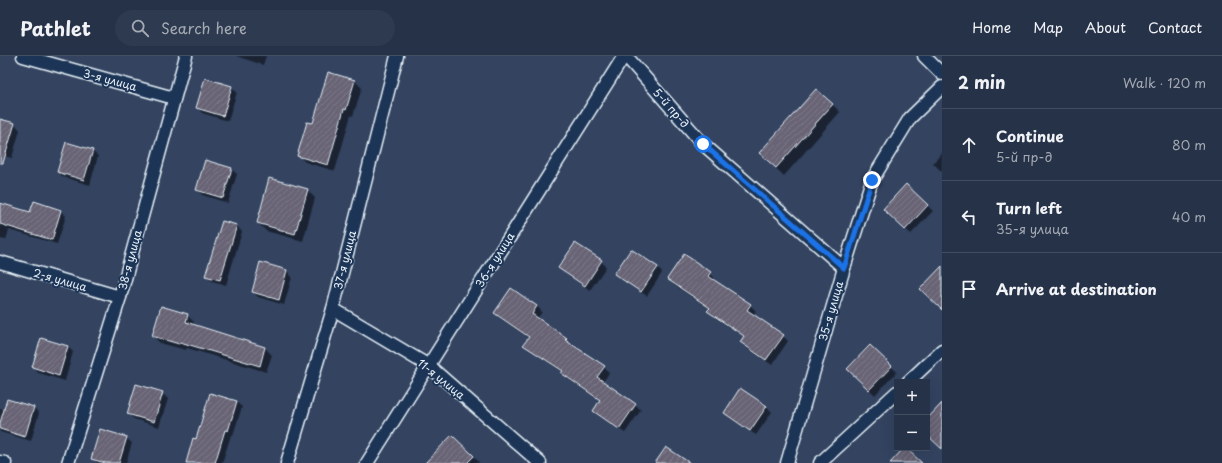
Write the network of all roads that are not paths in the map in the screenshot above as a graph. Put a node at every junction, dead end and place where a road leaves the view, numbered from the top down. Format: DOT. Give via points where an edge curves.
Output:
graph roads {
  1 [pos="23,56"];
  2 [pos="186,56"];
  3 [pos="397,56"];
  4 [pos="625,56"];
  5 [pos="924,56"];
  6 [pos="942,74"];
  7 [pos="942,87"];
  8 [pos="174,98"];
  9 [pos="0,262"];
  10 [pos="844,268"];
  11 [pos="120,297"];
  12 [pos="333,309"];
  13 [pos="942,350"];
  14 [pos="429,366"];
  15 [pos="911,379"];
  16 [pos="894,395"];
  17 [pos="0,462"];
  18 [pos="5,463"];
  19 [pos="68,463"];
  20 [pos="287,463"];
  21 [pos="367,463"];
  22 [pos="540,463"];
  23 [pos="787,463"];
  24 [pos="820,463"];
  1 -- 8 [label="street, 3-я улица"];
  2 -- 8 [label="street, 38-я улица"];
  3 -- 12 [label="street, 37-я улица"];
  4 -- 10 [label="street, 5-й пр-д" via="703,144"];
  4 -- 14 [label="street, 36-я улица"];
  5 -- 6 [label="street"];
  7 -- 10 [label="street, 35-я улица" via="910,118 872,180"];
  8 -- 11 [label="street, 38-я улица"];
  9 -- 11 [label="street, 2-я улица"];
  10 -- 23 [label="street, 35-я улица"];
  11 -- 19 [label="street, 38-я улица"];
  12 -- 14 [label="street, 11-я улица"];
  12 -- 20 [label="street, 37-я улица"];
  13 -- 15 [label="street"];
  14 -- 21 [label="street, 36-я улица"];
  14 -- 22 [label="street, 11-я улица"];
  16 -- 24 [label="street"];
  17 -- 18 [label="street"];
}
